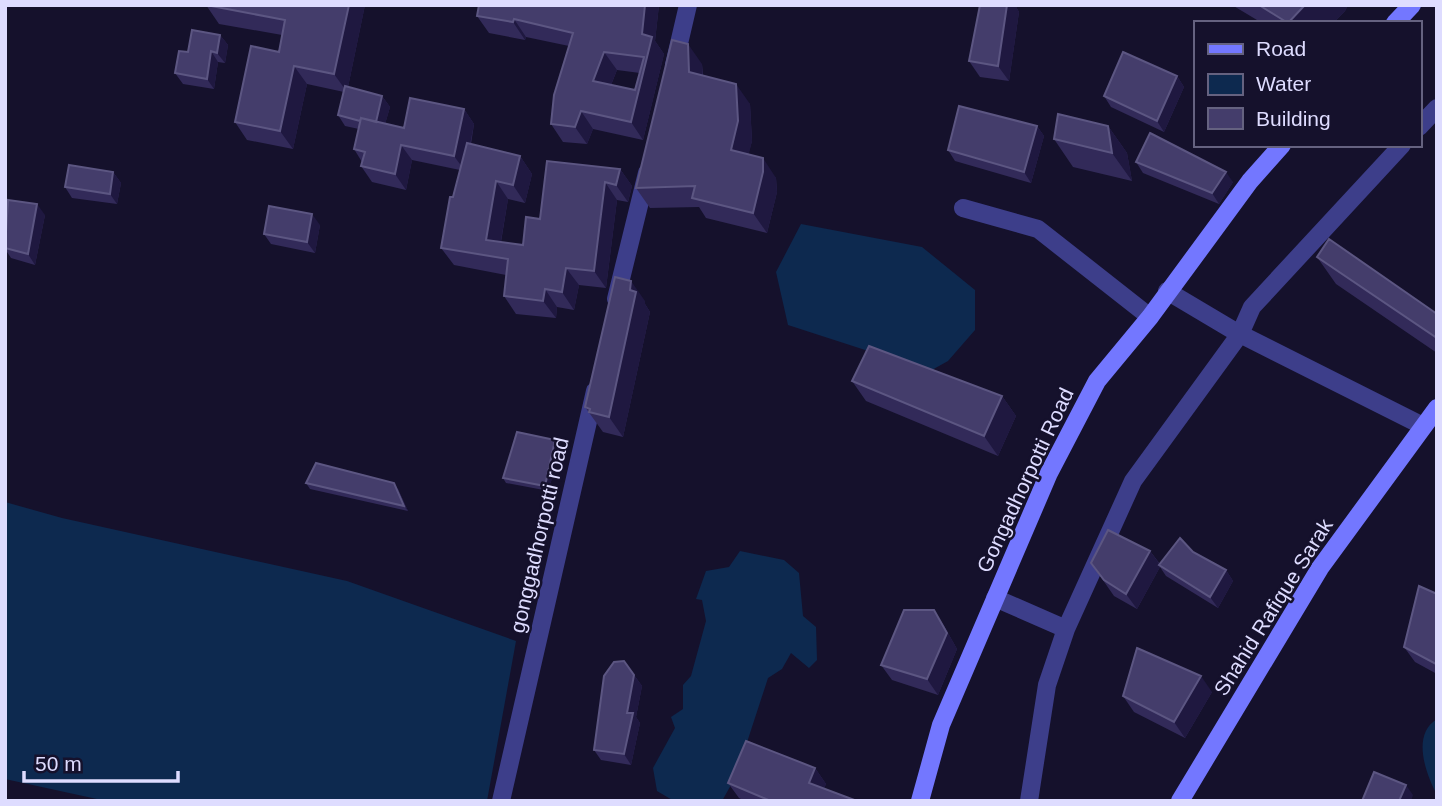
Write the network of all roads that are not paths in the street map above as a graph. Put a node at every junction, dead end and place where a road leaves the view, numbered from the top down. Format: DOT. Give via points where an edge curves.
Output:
graph roads {
  1 [pos="688,5"];
  2 [pos="1412,5"];
  3 [pos="1397,21"];
  4 [pos="669,84"];
  5 [pos="1437,108"];
  6 [pos="1421,125"];
  7 [pos="1280,147"];
  8 [pos="1400,147"];
  9 [pos="653,149"];
  10 [pos="963,208"];
  11 [pos="1172,296"];
  12 [pos="1150,317"];
  13 [pos="612,320"];
  14 [pos="1238,333"];
  15 [pos="600,373"];
  16 [pos="1437,408"];
  17 [pos="1423,426"];
  18 [pos="995,598"];
  19 [pos="1061,628"];
  20 [pos="501,801"];
  21 [pos="920,801"];
  22 [pos="1029,801"];
  23 [pos="1180,801"];
  1 -- 4 [label="street"];
  2 -- 3 [label="street"];
  5 -- 6 [label="street"];
  7 -- 11 [label="street, Gongadhorpotti Road" via="1250,181"];
  8 -- 14 [label="street" via="1268,287"];
  9 -- 13 [label="street"];
  10 -- 12 [label="street" via="1038,229"];
  11 -- 12 [label="street, Gongadhorpotti Road"];
  11 -- 14 [label="street"];
  12 -- 18 [label="street, Gongadhorpotti Road" via="1097,381 1049,473"];
  14 -- 17 [label="street"];
  14 -- 19 [label="street" via="1133,481"];
  15 -- 20 [label="street, gonggadhorpotti road"];
  16 -- 17 [label="street, Shahid Rafique Sarak"];
  17 -- 23 [label="street, Shahid Rafique Sarak" via="1320,568"];
  18 -- 19 [label="street"];
  18 -- 21 [label="street, Gongadhorpotti Road" via="941,725"];
  19 -- 22 [label="street"];
}
